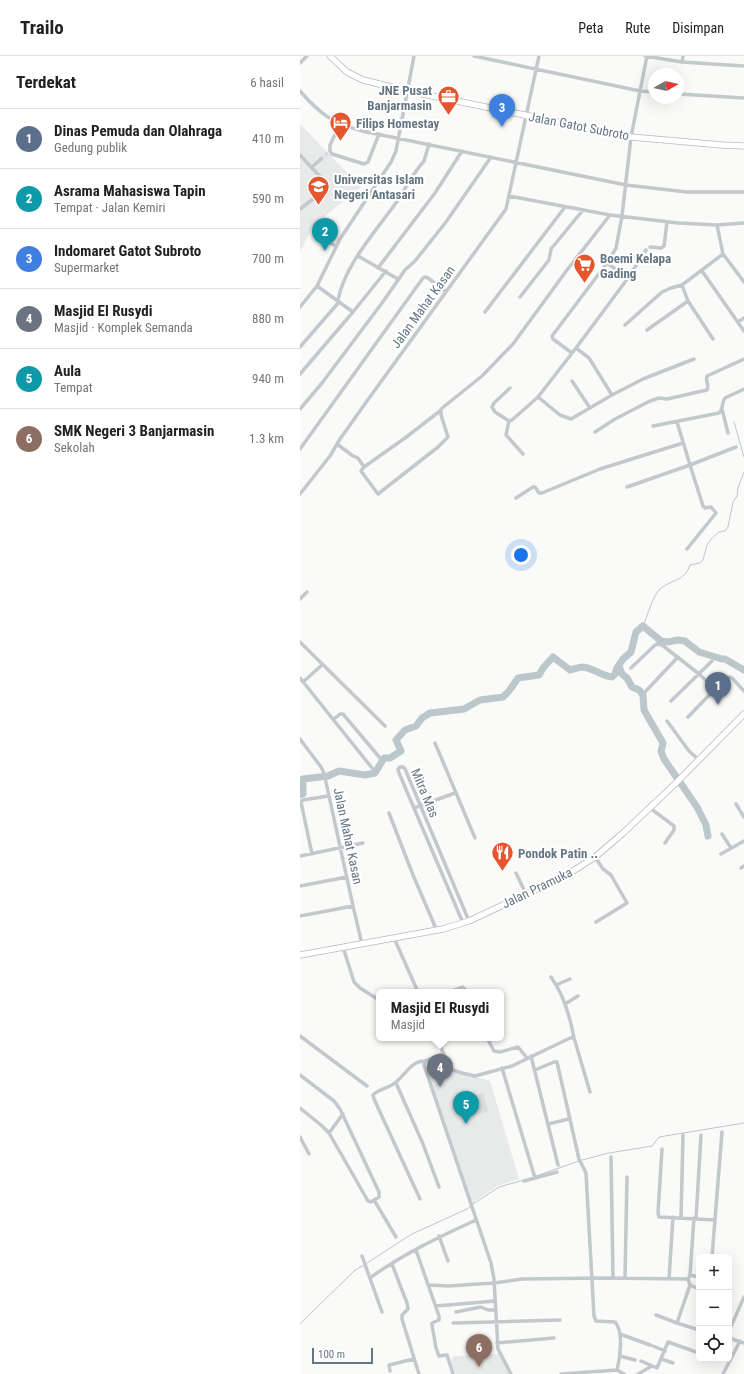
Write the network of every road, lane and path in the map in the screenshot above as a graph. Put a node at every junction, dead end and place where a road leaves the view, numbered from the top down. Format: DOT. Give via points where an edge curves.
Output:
graph roads {
  1 [pos="307,56"];
  2 [pos="330,56"];
  3 [pos="414,56"];
  4 [pos="474,56"];
  5 [pos="539,56"];
  6 [pos="646,56"];
  7 [pos="683,56"];
  8 [pos="682,62"];
  9 [pos="300,63"];
  10 [pos="744,66"];
  11 [pos="536,68"];
  12 [pos="300,91"];
  13 [pos="408,91"];
  14 [pos="640,91"];
  15 [pos="648,92"];
  16 [pos="684,94"];
  17 [pos="744,98"];
  18 [pos="526,116"];
  19 [pos="340,124"];
  20 [pos="379,134"];
  21 [pos="631,137"];
  22 [pos="398,138"];
  23 [pos="429,144"];
  24 [pos="744,146"];
  25 [pos="462,151"];
  26 [pos="300,155"];
  27 [pos="491,157"];
  28 [pos="321,159"];
  29 [pos="516,162"];
  30 [pos="312,167"];
  31 [pos="626,185"];
  32 [pos="744,192"];
  33 [pos="509,196"];
  34 [pos="565,207"];
  35 [pos="300,209"];
  36 [pos="584,210"];
  37 [pos="610,215"];
  38 [pos="622,216"];
  39 [pos="666,222"];
  40 [pos="744,223"];
  41 [pos="717,225"];
  42 [pos="316,236"];
  43 [pos="336,246"];
  44 [pos="650,247"];
  45 [pos="646,250"];
  46 [pos="723,254"];
  47 [pos="358,256"];
  48 [pos="607,263"];
  49 [pos="378,268"];
  50 [pos="386,271"];
  51 [pos="702,271"];
  52 [pos="628,278"];
  53 [pos="398,279"];
  54 [pos="744,282"];
  55 [pos="682,285"];
  56 [pos="317,286"];
  57 [pos="446,292"];
  58 [pos="520,297"];
  59 [pos="339,301"];
  60 [pos="688,301"];
  61 [pos="300,307"];
  62 [pos="353,312"];
  63 [pos="485,312"];
  64 [pos="744,318"];
  65 [pos="738,322"];
  66 [pos="625,325"];
  67 [pos="647,330"];
  68 [pos="744,331"];
  69 [pos="714,340"];
  70 [pos="300,347"];
  71 [pos="576,348"];
  72 [pos="572,354"];
  73 [pos="694,359"];
  74 [pos="744,359"];
  75 [pos="300,374"];
  76 [pos="572,381"];
  77 [pos="510,388"];
  78 [pos="744,389"];
  79 [pos="612,395"];
  80 [pos="538,397"];
  81 [pos="590,408"];
  82 [pos="300,409"];
  83 [pos="722,409"];
  84 [pos="440,413"];
  85 [pos="509,421"];
  86 [pos="677,422"];
  87 [pos="653,426"];
  88 [pos="595,432"];
  89 [pos="728,433"];
  90 [pos="683,443"];
  91 [pos="337,444"];
  92 [pos="736,447"];
  93 [pos="300,449"];
  94 [pos="523,454"];
  95 [pos="690,465"];
  96 [pos="364,467"];
  97 [pos="627,487"];
  98 [pos="300,494"];
  99 [pos="516,498"];
  100 [pos="687,549"];
  101 [pos="307,592"];
  102 [pos="300,599"];
  103 [pos="300,642"];
  104 [pos="678,657"];
  105 [pos="712,661"];
  106 [pos="322,665"];
  107 [pos="631,668"];
  108 [pos="699,674"];
  109 [pos="300,678"];
  110 [pos="303,682"];
  111 [pos="715,689"];
  112 [pos="744,691"];
  113 [pos="645,692"];
  114 [pos="670,701"];
  115 [pos="744,714"];
  116 [pos="688,717"];
  117 [pos="334,719"];
  118 [pos="667,721"];
  119 [pos="385,726"];
  120 [pos="300,739"];
  121 [pos="435,743"];
  122 [pos="380,758"];
  123 [pos="699,760"];
  124 [pos="372,768"];
  125 [pos="455,793"];
  126 [pos="328,796"];
  127 [pos="736,804"];
  128 [pos="421,806"];
  129 [pos="414,808"];
  130 [pos="650,808"];
  131 [pos="389,813"];
  132 [pos="744,817"];
  133 [pos="722,834"];
  134 [pos="475,838"];
  135 [pos="744,841"];
  136 [pos="665,843"];
  137 [pos="363,844"];
  138 [pos="731,848"];
  139 [pos="340,849"];
  140 [pos="440,853"];
  141 [pos="312,854"];
  142 [pos="721,854"];
  143 [pos="434,855"];
  144 [pos="300,856"];
  145 [pos="595,857"];
  146 [pos="516,874"];
  147 [pos="347,877"];
  148 [pos="300,886"];
  149 [pos="526,894"];
  150 [pos="353,906"];
  151 [pos="300,916"];
  152 [pos="466,922"];
  153 [pos="596,922"];
  154 [pos="437,931"];
  155 [pos="394,938"];
  156 [pos="362,944"];
  157 [pos="343,947"];
  158 [pos="300,955"];
  159 [pos="551,977"];
  160 [pos="570,979"];
  161 [pos="556,985"];
  162 [pos="417,989"];
  163 [pos="578,996"];
  164 [pos="376,998"];
  165 [pos="565,1004"];
  166 [pos="300,1036"];
  167 [pos="574,1038"];
  168 [pos="438,1041"];
  169 [pos="489,1041"];
  170 [pos="443,1054"];
  171 [pos="531,1056"];
  172 [pos="527,1058"];
  173 [pos="425,1061"];
  174 [pos="502,1068"];
  175 [pos="535,1070"];
  176 [pos="300,1075"];
  177 [pos="396,1083"];
  178 [pos="367,1086"];
  179 [pos="590,1092"];
  180 [pos="300,1108"];
  181 [pos="343,1114"];
  182 [pos="569,1119"];
  183 [pos="548,1124"];
  184 [pos="722,1132"];
  185 [pos="329,1133"];
  186 [pos="683,1136"];
  187 [pos="702,1136"];
  188 [pos="301,1140"];
  189 [pos="662,1149"];
  190 [pos="309,1154"];
  191 [pos="611,1157"];
  192 [pos="558,1165"];
  193 [pos="557,1172"];
  194 [pos="534,1176"];
  195 [pos="627,1177"];
  196 [pos="524,1182"];
  197 [pos="439,1187"];
  198 [pos="420,1199"];
  199 [pos="374,1200"];
  200 [pos="673,1217"];
  201 [pos="680,1218"];
  202 [pos="695,1218"];
  203 [pos="476,1220"];
  204 [pos="715,1220"];
  205 [pos="439,1236"];
  206 [pos="396,1237"];
  207 [pos="416,1250"];
  208 [pos="712,1254"];
  209 [pos="362,1256"];
  210 [pos="448,1261"];
  211 [pos="392,1264"];
  212 [pos="690,1275"];
  213 [pos="696,1276"];
  214 [pos="370,1278"];
  215 [pos="592,1278"];
  216 [pos="613,1278"];
  217 [pos="626,1278"];
  218 [pos="669,1279"];
  219 [pos="688,1279"];
  220 [pos="494,1283"];
  221 [pos="429,1285"];
  222 [pos="690,1285"];
  223 [pos="696,1288"];
  224 [pos="744,1297"];
  225 [pos="495,1301"];
  226 [pos="436,1306"];
  227 [pos="496,1310"];
  228 [pos="382,1312"];
  229 [pos="456,1312"];
  230 [pos="656,1315"];
  231 [pos="560,1320"];
  232 [pos="496,1322"];
  233 [pos="453,1323"];
  234 [pos="677,1324"];
  235 [pos="731,1326"];
  236 [pos="696,1329"];
  237 [pos="620,1334"];
  238 [pos="554,1338"];
  239 [pos="732,1339"];
  240 [pos="742,1342"];
  241 [pos="497,1343"];
  242 [pos="665,1351"];
  243 [pos="696,1352"];
  244 [pos="620,1356"];
  245 [pos="414,1358"];
  246 [pos="661,1359"];
  247 [pos="635,1360"];
  248 [pos="641,1361"];
  249 [pos="673,1363"];
  250 [pos="652,1366"];
  251 [pos="617,1370"];
  252 [pos="390,1371"];
  253 [pos="589,1373"];
  254 [pos="419,1374"];
  255 [pos="453,1374"];
  256 [pos="511,1374"];
  257 [pos="561,1374"];
  258 [pos="624,1374"];
  259 [pos="638,1374"];
  260 [pos="723,1374"];
  1 -- 9 [label="street"];
  2 -- 13 [label="main road, Jalan Gatot Subroto" via="347,72 363,80"];
  3 -- 13 [label="street"];
  4 -- 11 [label="street"];
  5 -- 11 [label="street, Jalan Mahat Kasan"];
  6 -- 8 [label="street"];
  6 -- 14 [label="street"];
  7 -- 8 [label="street"];
  8 -- 10 [label="street"];
  11 -- 14 [label="street"];
  11 -- 18 [label="street, Jalan Mahat Kasan"];
  12 -- 19 [label="street" via="316,109"];
  13 -- 18 [label="main road, Jalan Gatot Subroto"];
  13 -- 22 [label="street"];
  14 -- 15 [label="street"];
  14 -- 21 [label="street"];
  16 -- 17 [label="street"];
  18 -- 21 [label="main road, Jalan Gatot Subroto"];
  18 -- 29 [label="street, Jalan Mahat Kasan"];
  19 -- 20 [label="street"];
  19 -- 20 [label="street" via="329,152 366,164"];
  20 -- 22 [label="street"];
  21 -- 24 [label="main road, Jalan Gatot Subroto"];
  21 -- 31 [label="street"];
  22 -- 23 [label="street"];
  22 -- 43 [label="street" via="392,162"];
  23 -- 25 [label="street"];
  23 -- 47 [label="street" via="424,161"];
  25 -- 27 [label="street"];
  25 -- 49 [label="street" via="435,193"];
  26 -- 30 [label="street"];
  27 -- 29 [label="street"];
  27 -- 53 [label="street" via="446,222"];
  28 -- 30 [label="street"];
  29 -- 31 [label="street"];
  29 -- 33 [label="street, Jalan Mahat Kasan"];
  30 -- 35 [label="street" via="325,182 326,187"];
  31 -- 32 [label="street" via="687,192"];
  31 -- 38 [label="street"];
  33 -- 34 [label="street"];
  33 -- 57 [label="street, Jalan Mahat Kasan" via="506,209"];
  34 -- 36 [label="street"];
  34 -- 63 [label="street"];
  36 -- 37 [label="street"];
  36 -- 58 [label="street" via="551,249 549,260"];
  37 -- 38 [label="street"];
  37 -- 84 [label="street" via="513,344 482,376 444,406"];
  38 -- 39 [label="street"];
  38 -- 48 [label="street" via="616,248"];
  39 -- 41 [label="street"];
  39 -- 44 [label="street" via="664,246"];
  40 -- 41 [label="street"];
  41 -- 46 [label="street"];
  42 -- 43 [label="street"];
  43 -- 56 [label="street"];
  45 -- 52 [label="street"];
  46 -- 51 [label="street"];
  46 -- 54 [label="street"];
  47 -- 49 [label="street"];
  47 -- 59 [label="street" via="340,291"];
  48 -- 52 [label="street"];
  48 -- 72 [label="street" via="552,336"];
  49 -- 50 [label="street"];
  50 -- 53 [label="street"];
  50 -- 62 [label="street"];
  51 -- 55 [label="street"];
  51 -- 65 [label="street"];
  52 -- 71 [label="street"];
  53 -- 82 [label="street" via="399,281"];
  55 -- 60 [label="street"];
  55 -- 66 [label="street" via="662,292"];
  56 -- 59 [label="street"];
  56 -- 61 [label="street"];
  57 -- 91 [label="street, Jalan Mahat Kasan"];
  57 -- 93 [label="street" via="428,278 423,278"];
  59 -- 62 [label="street"];
  59 -- 70 [label="street"];
  60 -- 67 [label="street"];
  60 -- 69 [label="street"];
  62 -- 75 [label="street"];
  64 -- 65 [label="street"];
  65 -- 68 [label="street"];
  71 -- 72 [label="street"];
  71 -- 79 [label="street" via="589,358"];
  72 -- 80 [label="street"];
  73 -- 79 [label="street" via="643,379"];
  74 -- 88 [label="street" via="707,376 706,390 650,401"];
  76 -- 81 [label="street"];
  77 -- 85 [label="street" via="492,407"];
  78 -- 83 [label="street" via="725,398"];
  79 -- 81 [label="street"];
  80 -- 81 [label="street" via="567,419 574,418"];
  80 -- 85 [label="street"];
  83 -- 86 [label="street" via="718,414"];
  83 -- 89 [label="street"];
  84 -- 96 [label="street"];
  84 -- 96 [label="street" via="448,438 379,493 376,493 361,471"];
  85 -- 94 [label="street" via="506,435"];
  86 -- 87 [label="street"];
  86 -- 90 [label="street"];
  90 -- 95 [label="street"];
  90 -- 99 [label="street" via="606,467 542,493 539,493 535,486"];
  91 -- 96 [label="street" via="357,457"];
  91 -- 98 [label="street, Jalan Mahat Kasan"];
  92 -- 95 [label="street"];
  95 -- 97 [label="street"];
  95 -- 100 [label="street" via="703,506 710,507 716,512"];
  101 -- 102 [label="street"];
  103 -- 106 [label="street"];
  104 -- 107 [label="street" via="667,647 657,644"];
  104 -- 108 [label="street"];
  104 -- 113 [label="street"];
  105 -- 108 [label="street"];
  106 -- 110 [label="street"];
  106 -- 119 [label="street"];
  108 -- 111 [label="street"];
  108 -- 114 [label="street"];
  109 -- 110 [label="street"];
  110 -- 117 [label="street"];
  111 -- 112 [label="street" via="731,677"];
  111 -- 116 [label="street"];
  115 -- 123 [label="main road, Jalan Pramuka"];
  117 -- 122 [label="street" via="343,714"];
  117 -- 124 [label="street"];
  118 -- 123 [label="street"];
  120 -- 126 [label="street, Jalan Mahat Kasan" via="324,773"];
  121 -- 125 [label="street"];
  123 -- 130 [label="main road, Jalan Pramuka"];
  125 -- 128 [label="street"];
  125 -- 134 [label="street"];
  126 -- 139 [label="street, Jalan Mahat Kasan"];
  126 -- 141 [label="street" via="301,802"];
  127 -- 132 [label="street"];
  128 -- 129 [label="street"];
  128 -- 129 [label="street, Mitra Mas" via="405,769 400,767 399,773"];
  128 -- 140 [label="street, Mitra Mas"];
  129 -- 143 [label="street, Mitra Mas"];
  130 -- 136 [label="street" via="674,826"];
  130 -- 145 [label="main road, Jalan Pramuka"];
  131 -- 154 [label="street"];
  133 -- 138 [label="street"];
  135 -- 138 [label="street"];
  137 -- 139 [label="street"];
  138 -- 142 [label="street"];
  139 -- 141 [label="street"];
  139 -- 147 [label="street, Jalan Mahat Kasan"];
  140 -- 143 [label="street"];
  140 -- 152 [label="street, Mitra Mas"];
  141 -- 144 [label="street"];
  143 -- 152 [label="street, Mitra Mas"];
  145 -- 149 [label="main road, Jalan Pramuka" via="565,876"];
  145 -- 153 [label="street" via="611,875 627,902"];
  146 -- 149 [label="street"];
  147 -- 148 [label="street"];
  147 -- 150 [label="street, Jalan Mahat Kasan"];
  149 -- 152 [label="main road, Jalan Pramuka"];
  150 -- 151 [label="street"];
  150 -- 156 [label="street, Jalan Mahat Kasan"];
  152 -- 154 [label="main road, Jalan Pramuka"];
  154 -- 155 [label="main road, Jalan Pramuka"];
  155 -- 156 [label="main road, Jalan Pramuka"];
  155 -- 162 [label="street"];
  156 -- 157 [label="main road, Jalan Pramuka"];
  157 -- 158 [label="main road, Jalan Pramuka"];
  157 -- 164 [label="street" via="354,982"];
  159 -- 161 [label="street"];
  160 -- 161 [label="street"];
  161 -- 165 [label="street"];
  163 -- 165 [label="street"];
  165 -- 167 [label="street"];
  166 -- 178 [label="street"];
  167 -- 171 [label="street"];
  167 -- 179 [label="street"];
  168 -- 170 [label="street"];
  169 -- 172 [label="street" via="494,1051 518,1047"];
  170 -- 173 [label="street"];
  170 -- 174 [label="street" via="451,1070 475,1076"];
  171 -- 172 [label="street"];
  171 -- 175 [label="street"];
  172 -- 174 [label="street"];
  173 -- 177 [label="street" via="414,1064"];
  173 -- 203 [label="street" via="428,1080"];
  174 -- 194 [label="street"];
  175 -- 182 [label="street" via="557,1062"];
  175 -- 183 [label="street"];
  176 -- 181 [label="street" via="334,1101"];
  177 -- 197 [label="street"];
  177 -- 198 [label="street" via="374,1093 373,1096"];
  180 -- 185 [label="street"];
  181 -- 185 [label="street"];
  181 -- 199 [label="street" via="379,1192 379,1197"];
  182 -- 183 [label="street"];
  182 -- 215 [label="street" via="580,1161 586,1173"];
  183 -- 192 [label="street"];
  184 -- 204 [label="street"];
  185 -- 199 [label="street" via="368,1201"];
  186 -- 201 [label="street"];
  187 -- 202 [label="street"];
  188 -- 190 [label="street"];
  189 -- 200 [label="street" via="658,1213 659,1217"];
  191 -- 216 [label="street"];
  193 -- 194 [label="street"];
  194 -- 196 [label="street"];
  195 -- 217 [label="street"];
  199 -- 206 [label="street"];
  200 -- 201 [label="street"];
  200 -- 218 [label="street"];
  201 -- 202 [label="street"];
  202 -- 204 [label="street"];
  202 -- 212 [label="street"];
  203 -- 205 [label="street"];
  203 -- 220 [label="street" via="491,1263"];
  204 -- 208 [label="street"];
  205 -- 207 [label="street"];
  205 -- 210 [label="street"];
  207 -- 211 [label="street"];
  207 -- 221 [label="street"];
  209 -- 214 [label="street"];
  211 -- 214 [label="street"];
  211 -- 245 [label="street" via="407,1303 408,1309 402,1318"];
  212 -- 213 [label="street"];
  212 -- 219 [label="street"];
  214 -- 228 [label="street"];
  215 -- 216 [label="street"];
  215 -- 220 [label="street"];
  215 -- 237 [label="street" via="594,1319 615,1322"];
  216 -- 217 [label="street"];
  217 -- 218 [label="street"];
  218 -- 219 [label="street"];
  219 -- 222 [label="street"];
  220 -- 221 [label="street"];
  220 -- 225 [label="street"];
  221 -- 226 [label="street"];
  222 -- 223 [label="street"];
  222 -- 234 [label="street"];
  224 -- 235 [label="street"];
  225 -- 226 [label="street"];
  225 -- 227 [label="street"];
  226 -- 255 [label="street" via="440,1319 432,1323 436,1348 439,1356 447,1355"];
  227 -- 229 [label="street" via="481,1307"];
  227 -- 232 [label="street"];
  230 -- 234 [label="street"];
  231 -- 232 [label="street"];
  232 -- 233 [label="street"];
  232 -- 241 [label="street"];
  234 -- 236 [label="street"];
  237 -- 242 [label="street"];
  237 -- 244 [label="street"];
  238 -- 241 [label="street"];
  239 -- 240 [label="street"];
  240 -- 260 [label="street"];
  241 -- 256 [label="street"];
  242 -- 243 [label="street" via="668,1342"];
  242 -- 246 [label="street"];
  244 -- 247 [label="street"];
  244 -- 251 [label="street"];
  245 -- 252 [label="street" via="389,1365"];
  245 -- 254 [label="street"];
  246 -- 249 [label="street"];
  246 -- 250 [label="street" via="658,1368"];
  248 -- 250 [label="street"];
  250 -- 259 [label="street"];
  251 -- 253 [label="street"];
  251 -- 258 [label="street"];
  253 -- 257 [label="street"];
}
